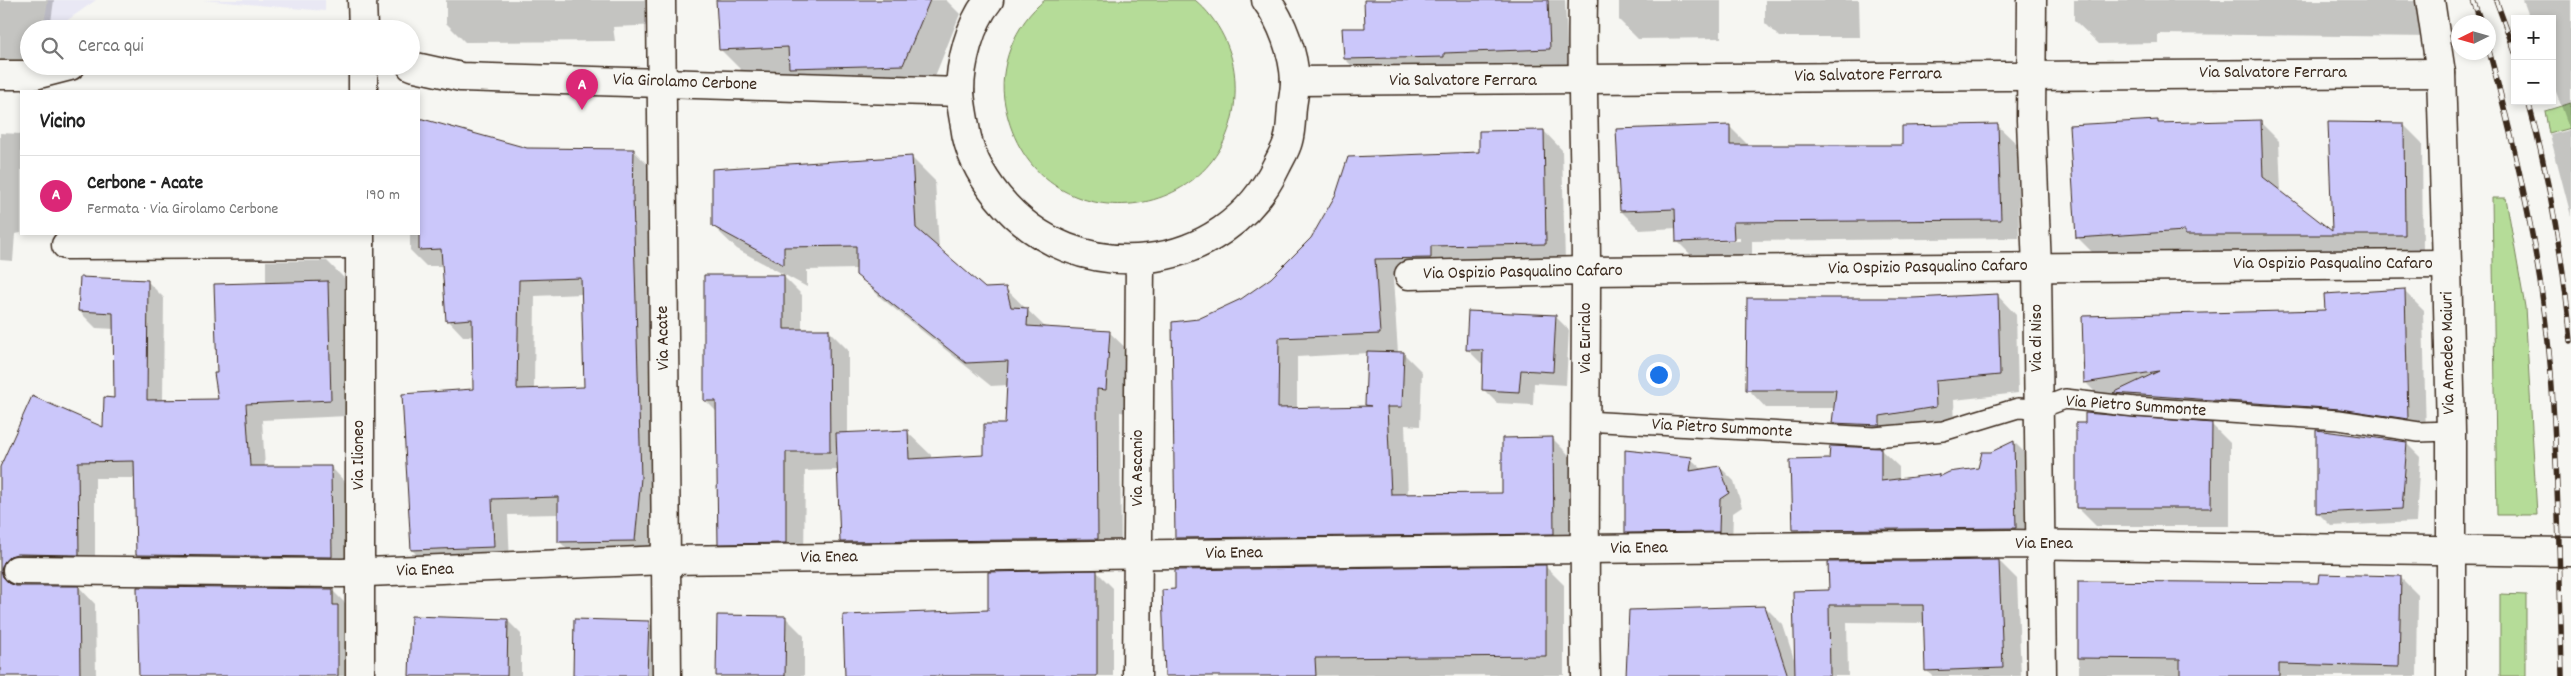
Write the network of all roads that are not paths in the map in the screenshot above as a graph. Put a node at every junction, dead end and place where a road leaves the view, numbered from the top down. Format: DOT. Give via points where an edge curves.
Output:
graph roads {
  1 [pos="362,0"];
  2 [pos="661,0"];
  3 [pos="989,0"];
  4 [pos="1266,0"];
  5 [pos="1583,0"];
  6 [pos="2032,0"];
  7 [pos="2430,0"];
  8 [pos="363,20"];
  9 [pos="420,68"];
  10 [pos="2441,73"];
  11 [pos="0,75"];
  12 [pos="20,75"];
  13 [pos="20,75"];
  14 [pos="35,75"];
  15 [pos="363,75"];
  16 [pos="2032,75"];
  17 [pos="1581,80"];
  18 [pos="1295,81"];
  19 [pos="661,82"];
  20 [pos="363,90"];
  21 [pos="960,92"];
  22 [pos="360,239"];
  23 [pos="66,246"];
  24 [pos="1140,261"];
  25 [pos="2447,264"];
  26 [pos="2037,267"];
  27 [pos="1586,271"];
  28 [pos="1408,275"];
  29 [pos="2038,409"];
  30 [pos="1585,421"];
  31 [pos="2451,431"];
  32 [pos="2040,544"];
  33 [pos="1584,549"];
  34 [pos="2452,551"];
  35 [pos="2571,552"];
  36 [pos="1138,555"];
  37 [pos="666,560"];
  38 [pos="17,570"];
  39 [pos="359,572"];
  40 [pos="360,676"];
  41 [pos="667,676"];
  42 [pos="1137,676"];
  43 [pos="1586,676"];
  44 [pos="2042,676"];
  45 [pos="2451,676"];
  1 -- 8 [label="street"];
  2 -- 19 [label="street, Via Acate"];
  3 -- 21 [label="street" via="966,48"];
  4 -- 18 [label="street" via="1290,49"];
  5 -- 17 [label="street, Via Eurialo"];
  6 -- 16 [label="street, Via di Niso"];
  7 -- 10 [label="street, Via Amedeo Maiuri"];
  9 -- 19 [label="street, Via Girolamo Cerbone" via="461,77"];
  10 -- 16 [label="street, Via Salvatore Ferrara"];
  10 -- 25 [label="street, Via Amedeo Maiuri"];
  11 -- 12 [label="street"];
  13 -- 14 [label="street"];
  15 -- 20 [label="street"];
  16 -- 17 [label="street, Via Salvatore Ferrara"];
  16 -- 26 [label="street, Via di Niso"];
  17 -- 18 [label="street, Via Salvatore Ferrara"];
  17 -- 27 [label="street, Via Eurialo"];
  18 -- 24 [label="street" via="1288,141 1267,187 1233,224 1189,250"];
  19 -- 21 [label="street, Via Girolamo Cerbone"];
  19 -- 37 [label="street, Via Acate"];
  21 -- 24 [label="street" via="966,138 984,180 1013,216 1051,242 1094,257"];
  22 -- 23 [label="street"];
  22 -- 39 [label="street, Via Ilioneo"];
  24 -- 36 [label="street, Via Ascanio"];
  25 -- 26 [label="street, Via Ospizio Pasqualino Cafaro"];
  25 -- 31 [label="street, Via Amedeo Maiuri"];
  26 -- 27 [label="street, Via Ospizio Pasqualino Cafaro"];
  26 -- 29 [label="street, Via di Niso"];
  27 -- 28 [label="street, Via Ospizio Pasqualino Cafaro"];
  27 -- 30 [label="street, Via Eurialo"];
  29 -- 30 [label="lane, Via Pietro Summonte" via="2018,408 1943,432 1874,436"];
  29 -- 31 [label="lane, Via Pietro Summonte" via="2065,399 2144,408 2339,420 2419,432"];
  29 -- 32 [label="street, Via di Niso"];
  30 -- 33 [label="street, Via Eurialo"];
  31 -- 34 [label="street, Via Amedeo Maiuri"];
  32 -- 33 [label="street, Via Enea"];
  32 -- 34 [label="street, Via Enea"];
  32 -- 44 [label="street, Via di Niso"];
  33 -- 36 [label="street, Via Enea"];
  33 -- 43 [label="street, Via Eurialo"];
  34 -- 35 [label="street, Via Enea"];
  34 -- 45 [label="street, Via Amedeo Maiuri"];
  36 -- 37 [label="street, Via Enea"];
  36 -- 42 [label="street, Via Ascanio"];
  37 -- 39 [label="street, Via Enea"];
  37 -- 41 [label="street, Via Acate"];
  38 -- 39 [label="street, Via Enea"];
  39 -- 40 [label="street, Via Ilioneo"];
}
